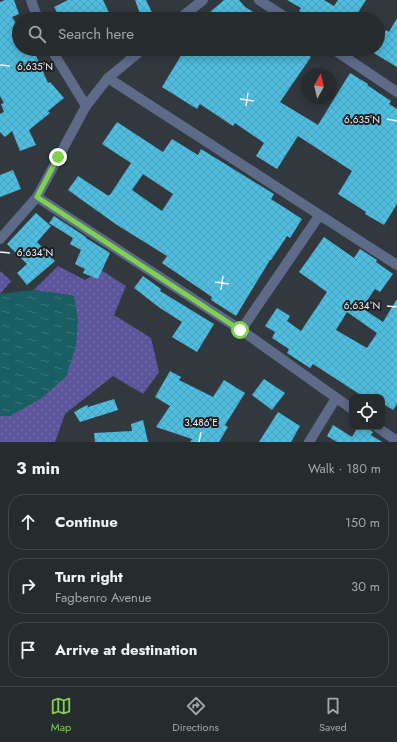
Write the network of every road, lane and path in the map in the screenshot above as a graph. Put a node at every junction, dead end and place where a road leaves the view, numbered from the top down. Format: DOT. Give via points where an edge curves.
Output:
graph roads {
  1 [pos="31,0"];
  2 [pos="203,0"];
  3 [pos="259,0"];
  4 [pos="192,3"];
  5 [pos="35,12"];
  6 [pos="185,12"];
  7 [pos="277,12"];
  8 [pos="55,56"];
  9 [pos="135,56"];
  10 [pos="343,56"];
  11 [pos="108,78"];
  12 [pos="397,92"];
  13 [pos="86,106"];
  14 [pos="37,197"];
  15 [pos="319,216"];
  16 [pos="0,239"];
  17 [pos="397,265"];
  18 [pos="240,330"];
  19 [pos="336,398"];
  20 [pos="349,407"];
  21 [pos="381,430"];
  22 [pos="397,441"];
  23 [pos="309,442"];
  1 -- 5 [label="street"];
  2 -- 4 [label="street"];
  3 -- 7 [label="street"];
  4 -- 6 [label="street"];
  8 -- 13 [label="street"];
  9 -- 11 [label="street"];
  10 -- 12 [label="street"];
  11 -- 13 [label="street"];
  11 -- 15 [label="street"];
  13 -- 14 [label="street"];
  14 -- 16 [label="street"];
  14 -- 18 [label="street"];
  15 -- 17 [label="street"];
  15 -- 18 [label="street"];
  18 -- 19 [label="street"];
  19 -- 20 [label="street"];
  19 -- 23 [label="street"];
  21 -- 22 [label="street"];
}
